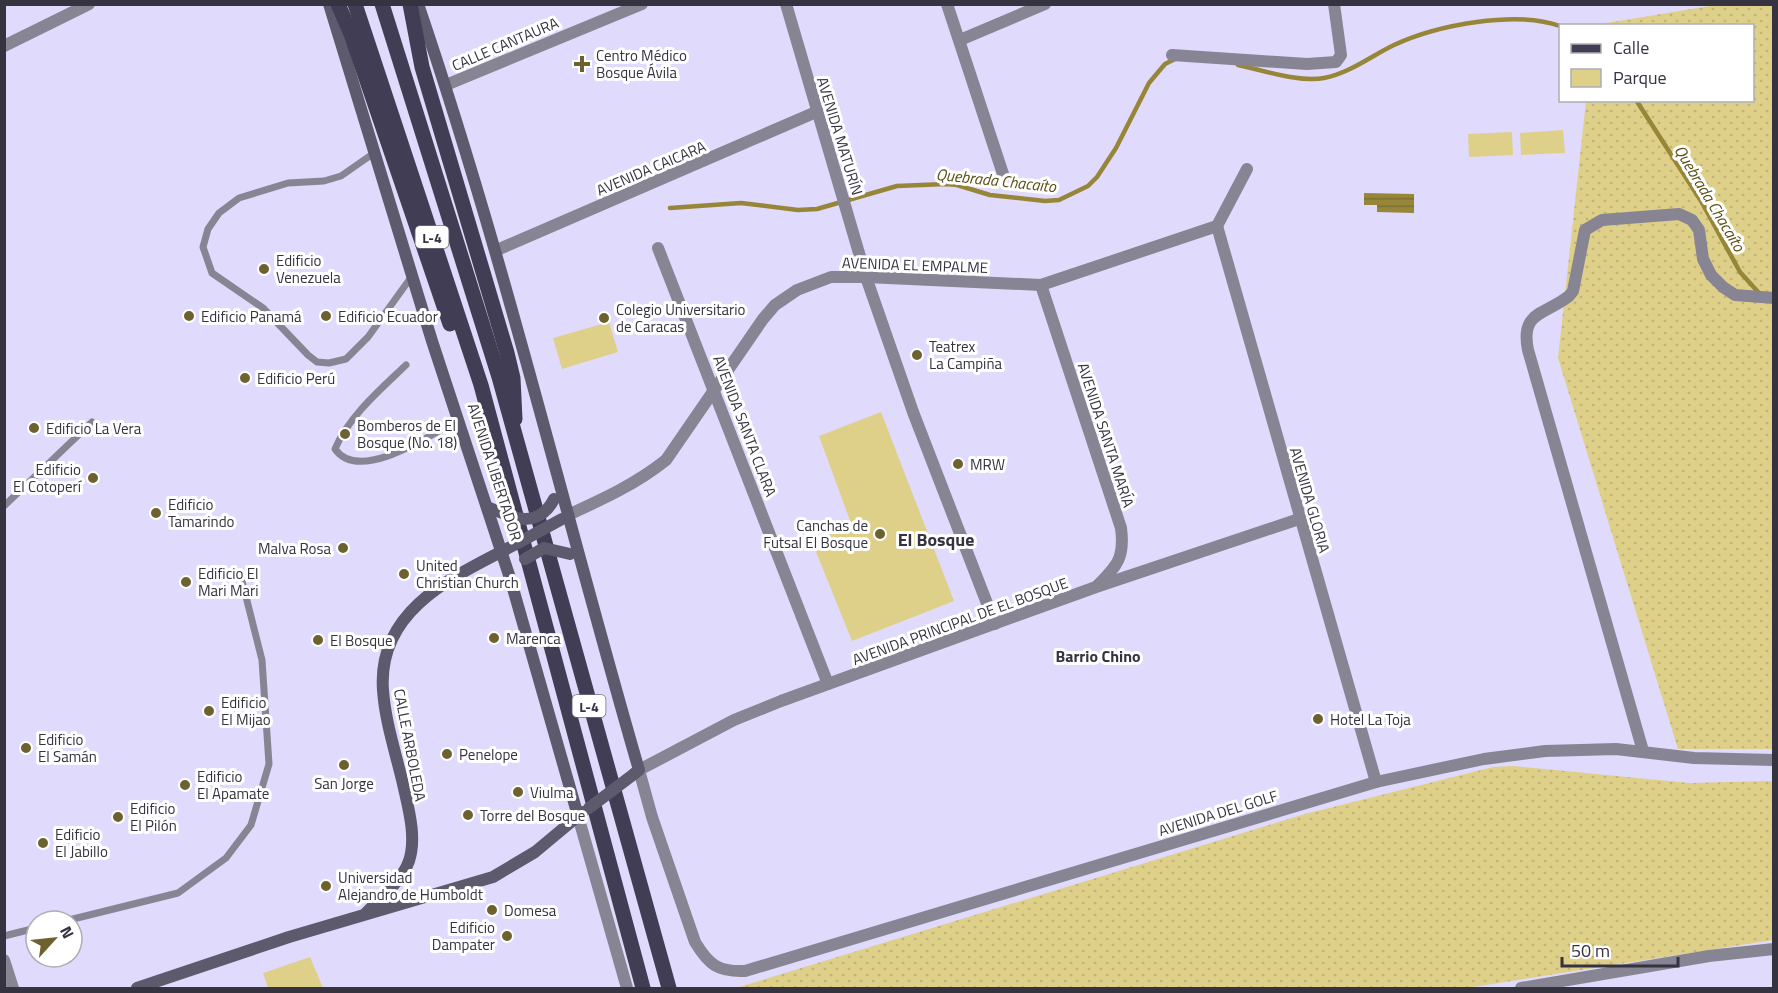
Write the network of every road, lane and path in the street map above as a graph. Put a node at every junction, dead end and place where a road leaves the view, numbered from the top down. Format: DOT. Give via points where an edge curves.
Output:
graph roads {
  1 [pos="89,4"];
  2 [pos="329,4"];
  3 [pos="338,4"];
  4 [pos="355,4"];
  5 [pos="382,4"];
  6 [pos="410,4"];
  7 [pos="418,4"];
  8 [pos="642,4"];
  9 [pos="786,4"];
  10 [pos="947,4"];
  11 [pos="1045,4"];
  12 [pos="1334,4"];
  13 [pos="65,10"];
  14 [pos="960,40"];
  15 [pos="4,46"];
  16 [pos="1172,55"];
  17 [pos="446,85"];
  18 [pos="816,112"];
  19 [pos="374,153"];
  20 [pos="1247,169"];
  21 [pos="1004,177"];
  22 [pos="1217,226"];
  23 [pos="658,248"];
  24 [pos="497,250"];
  25 [pos="412,276"];
  26 [pos="866,277"];
  27 [pos="1041,285"];
  28 [pos="1773,298"];
  29 [pos="406,365"];
  30 [pos="715,390"];
  31 [pos="458,420"];
  32 [pos="92,422"];
  33 [pos="514,434"];
  34 [pos="505,471"];
  35 [pos="559,486"];
  36 [pos="4,506"];
  37 [pos="487,507"];
  38 [pos="565,517"];
  39 [pos="1299,519"];
  40 [pos="502,551"];
  41 [pos="574,556"];
  42 [pos="510,578"];
  43 [pos="242,581"];
  44 [pos="1096,587"];
  45 [pos="995,624"];
  46 [pos="828,684"];
  47 [pos="1643,751"];
  48 [pos="1773,760"];
  49 [pos="636,772"];
  50 [pos="1376,782"];
  51 [pos="578,816"];
  52 [pos="365,914"];
  53 [pos="84,916"];
  54 [pos="24,931"];
  55 [pos="4,936"];
  56 [pos="1773,950"];
  57 [pos="4,960"];
  58 [pos="13,988"];
  59 [pos="137,988"];
  60 [pos="627,988"];
  61 [pos="643,988"];
  62 [pos="669,988"];
  63 [pos="1521,988"];
  1 -- 13 [label="street"];
  2 -- 19 [label="main road, AVENIDA LIBERTADOR / L-4"];
  3 -- 34 [label="main road, L-4"];
  4 -- 34 [label="main road, AVENIDA LIBERTADOR / L-4" via="481,385"];
  5 -- 33 [label="main road, AVENIDA LIBERTADOR / L-4"];
  6 -- 33 [label="main road, L-4" via="422,67 507,353 516,406"];
  7 -- 17 [label="main road, L-4"];
  8 -- 17 [label="street, CALLE CANTAURA"];
  9 -- 18 [label="street, AVENIDA MATURÍN"];
  10 -- 14 [label="street"];
  11 -- 14 [label="street"];
  12 -- 16 [label="street" via="1341,55 1336,62 1307,64"];
  13 -- 15 [label="street"];
  14 -- 21 [label="street"];
  17 -- 24 [label="main road, L-4"];
  18 -- 24 [label="street, AVENIDA CAICARA"];
  18 -- 26 [label="street, AVENIDA MATURÍN"];
  19 -- 25 [label="main road, AVENIDA LIBERTADOR / L-4"];
  19 -- 25 [label="lane" via="341,176 288,183 239,198 219,213 208,229 203,247 212,273 263,308 317,362 346,359 368,337"];
  20 -- 22 [label="street"];
  22 -- 27 [label="street, AVENIDA EL EMPALME"];
  22 -- 39 [label="street, AVENIDA GLORIA"];
  23 -- 30 [label="street, AVENIDA SANTA CLARA"];
  24 -- 35 [label="main road, L-4"];
  25 -- 31 [label="main road, AVENIDA LIBERTADOR / L-4"];
  26 -- 27 [label="street, AVENIDA EL EMPALME"];
  26 -- 30 [label="street, AVENIDA EL EMPALME" via="831,278 797,290 776,305"];
  26 -- 45 [label="street, AVENIDA MATURÍN"];
  27 -- 44 [label="street, AVENIDA SANTA MARÍA" via="1121,528 1123,547 1117,566"];
  28 -- 47 [label="street" via="1735,295 1710,275 1703,259 1699,230 1692,220 1679,214 1602,220 1585,230 1573,291 1562,302 1532,317 1527,327 1528,350"];
  29 -- 31 [label="lane" via="340,436 335,449 340,456 357,463 379,460"];
  30 -- 38 [label="street, AVENIDA EL EMPALME" via="666,460 619,491"];
  30 -- 46 [label="street, AVENIDA SANTA CLARA"];
  31 -- 37 [label="main road, AVENIDA LIBERTADOR / L-4"];
  32 -- 36 [label="lane"];
  33 -- 62 [label="main road, AVENIDA LIBERTADOR / L-4"];
  34 -- 61 [label="main road, AVENIDA LIBERTADOR / L-4"];
  35 -- 37 [label="main road, bridge" via="543,514 530,520"];
  35 -- 38 [label="main road, L-4"];
  37 -- 40 [label="main road, AVENIDA LIBERTADOR / L-4"];
  38 -- 40 [label="main road, CALLE ARBOLEDA, bridge"];
  38 -- 41 [label="main road, L-4"];
  39 -- 44 [label="street, AVENIDA PRINCIPAL DE EL BOSQUE"];
  39 -- 50 [label="street, AVENIDA GLORIA"];
  40 -- 42 [label="main road, AVENIDA LIBERTADOR / L-4"];
  40 -- 52 [label="main road, CALLE ARBOLEDA" via="435,588 395,630 383,671 383,692 412,840 409,861 399,878"];
  41 -- 42 [label="main road, bridge" via="544,548 525,559"];
  41 -- 49 [label="main road, L-4"];
  42 -- 51 [label="main road, AVENIDA LIBERTADOR / L-4"];
  43 -- 53 [label="lane" via="262,660 269,764 251,825 225,858 178,893"];
  44 -- 45 [label="street, AVENIDA PRINCIPAL DE EL BOSQUE"];
  45 -- 46 [label="street, AVENIDA PRINCIPAL DE EL BOSQUE"];
  46 -- 49 [label="street, AVENIDA PRINCIPAL DE EL BOSQUE" via="734,720"];
  47 -- 48 [label="street, AVENIDA DEL GOLF" via="1694,758"];
  47 -- 50 [label="street, AVENIDA DEL GOLF" via="1545,751 1484,759"];
  49 -- 50 [label="street, AVENIDA DEL GOLF" via="695,942 713,967 723,971 745,971"];
  49 -- 51 [label="main road, bridge"];
  51 -- 52 [label="main road" via="535,852 493,877"];
  51 -- 60 [label="street, AVENIDA LIBERTADOR"];
  52 -- 59 [label="main road"];
  54 -- 55 [label="lane"];
  56 -- 63 [label="street" via="1709,956"];
  57 -- 58 [label="street"];
}
